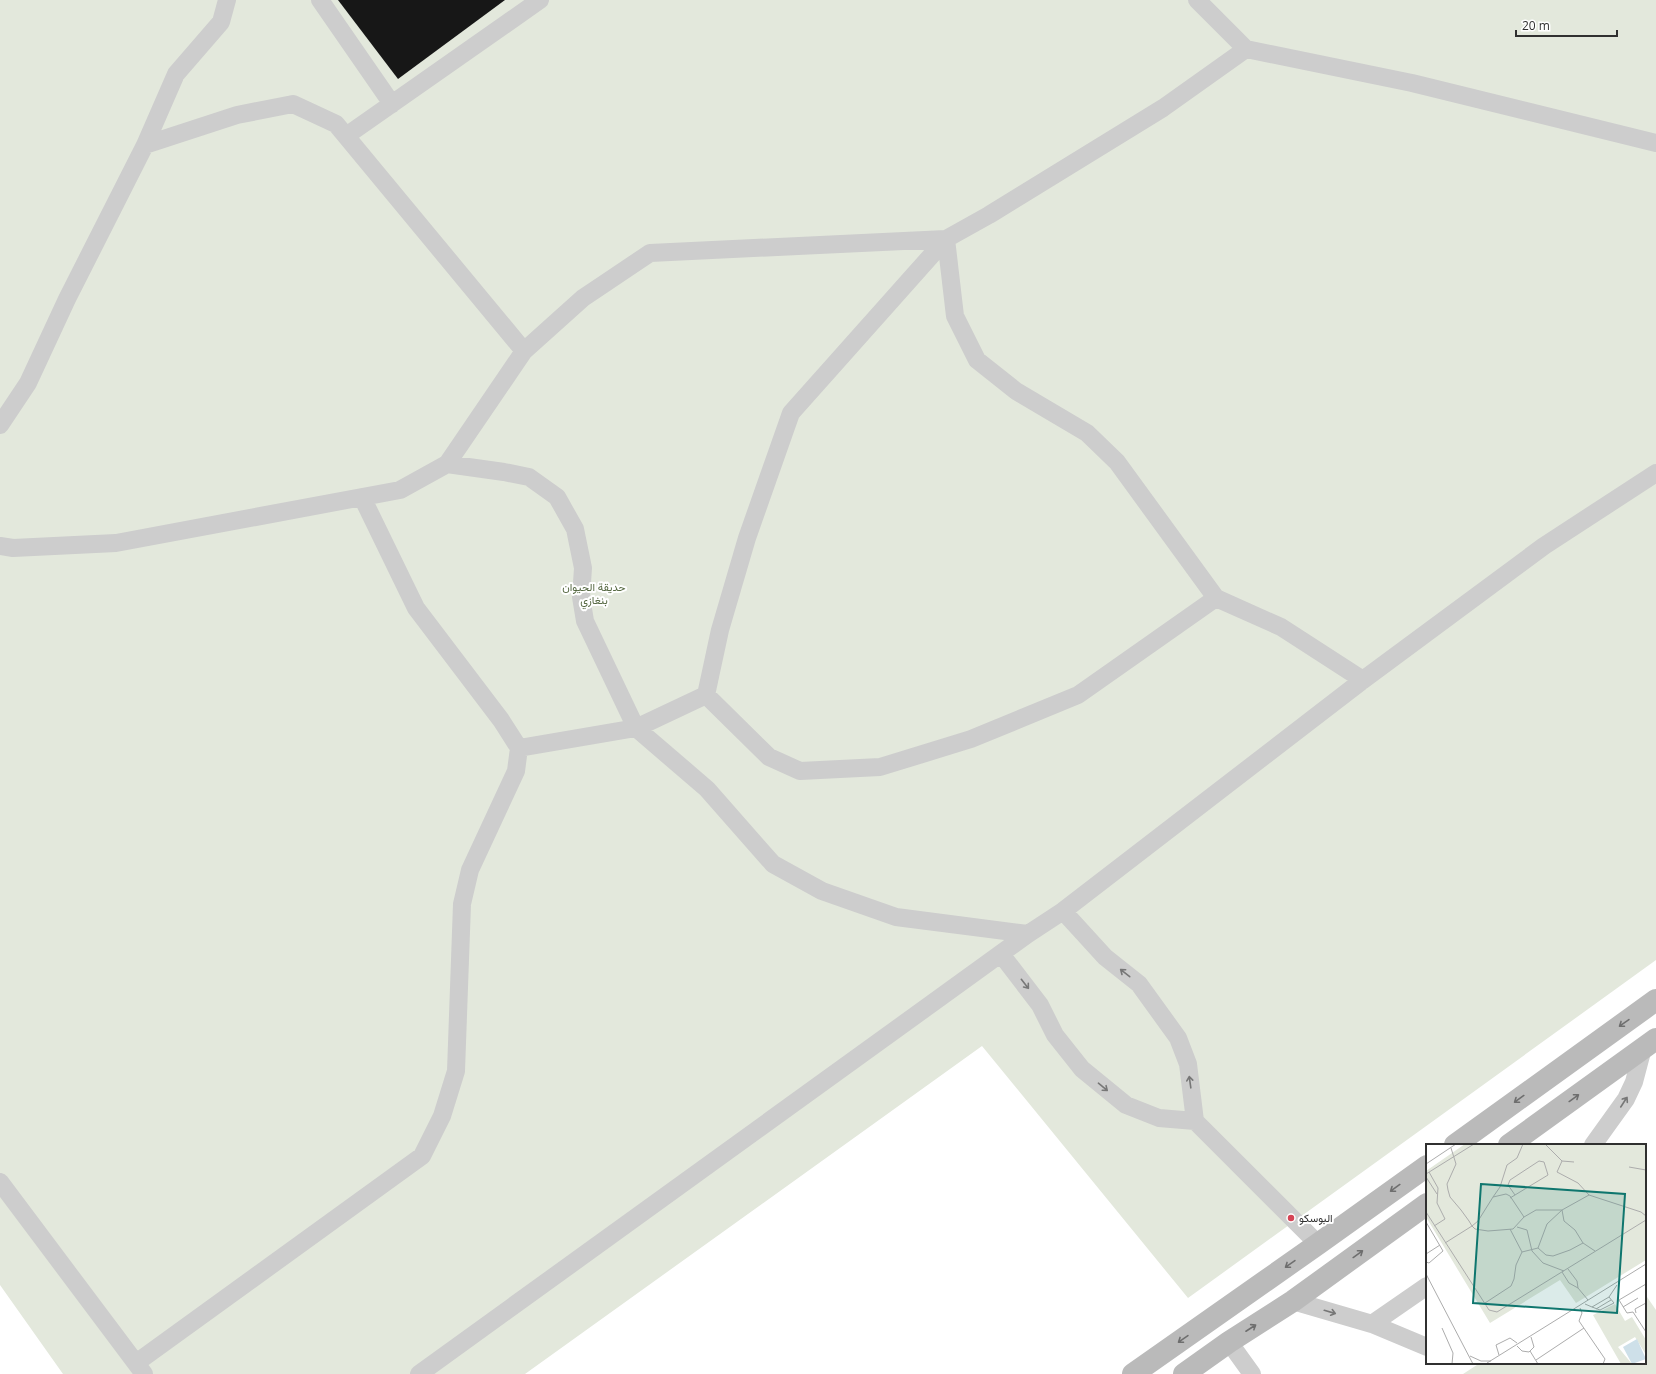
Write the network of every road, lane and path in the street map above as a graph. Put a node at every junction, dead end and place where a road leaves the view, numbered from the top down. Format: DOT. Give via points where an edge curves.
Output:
graph roads {
  1 [pos="228,0"];
  2 [pos="320,0"];
  3 [pos="540,0"];
  4 [pos="1197,0"];
  5 [pos="1246,49"];
  6 [pos="392,104"];
  7 [pos="346,136"];
  8 [pos="1656,143"];
  9 [pos="145,145"];
  10 [pos="946,239"];
  11 [pos="524,351"];
  12 [pos="0,425"];
  13 [pos="447,464"];
  14 [pos="1656,473"];
  15 [pos="362,497"];
  16 [pos="0,546"];
  17 [pos="1216,598"];
  18 [pos="1363,680"];
  19 [pos="706,695"];
  20 [pos="636,728"];
  21 [pos="520,748"];
  22 [pos="1063,911"];
  23 [pos="1028,934"];
  24 [pos="1001,954"];
  25 [pos="1656,1000"];
  26 [pos="1649,1044"];
  27 [pos="1195,1121"];
  28 [pos="1456,1144"];
  29 [pos="1510,1144"];
  30 [pos="1594,1144"];
  31 [pos="1426,1167"];
  32 [pos="0,1182"];
  33 [pos="1426,1205"];
  34 [pos="1318,1244"];
  35 [pos="1426,1287"];
  36 [pos="1293,1301"];
  37 [pos="1372,1324"];
  38 [pos="1423,1341"];
  39 [pos="1229,1342"];
  40 [pos="140,1369"];
  41 [pos="418,1374"];
  42 [pos="1133,1374"];
  43 [pos="1184,1374"];
  44 [pos="1252,1374"];
  1 -- 9 [label="lane" via="221,22 176,74"];
  2 -- 6 [label="lane"];
  3 -- 6 [label="lane"];
  4 -- 5 [label="lane"];
  5 -- 8 [label="lane" via="1412,83"];
  5 -- 10 [label="lane" via="1164,108"];
  6 -- 7 [label="lane"];
  7 -- 9 [label="lane" via="336,124 293,104 237,115"];
  7 -- 11 [label="lane"];
  9 -- 12 [label="lane" via="67,299 28,383"];
  10 -- 11 [label="lane" via="650,254 583,298"];
  10 -- 17 [label="lane" via="955,316 977,360 1016,392 1087,433 1117,462"];
  10 -- 19 [label="lane" via="791,413 747,538 720,630"];
  11 -- 13 [label="lane"];
  13 -- 15 [label="lane" via="400,490"];
  13 -- 20 [label="lane" via="529,477 558,497 575,529 582,568 581,597 585,621"];
  14 -- 18 [label="lane" via="1544,546"];
  15 -- 16 [label="lane" via="116,543 12,548"];
  15 -- 21 [label="lane" via="416,608"];
  17 -- 18 [label="lane" via="1281,627"];
  17 -- 19 [label="lane" via="1078,695 971,739 880,767 800,771 769,757"];
  18 -- 22 [label="lane"];
  19 -- 20 [label="lane"];
  20 -- 21 [label="lane"];
  20 -- 23 [label="lane" via="707,789 773,864 822,891 896,916"];
  21 -- 40 [label="lane" via="516,771 470,870 462,904 456,1072 442,1116 422,1156"];
  22 -- 23 [label="lane"];
  27 -- 22 [label="lane, one-way" via="1188,1064 1178,1038 1139,984 1105,957"];
  23 -- 24 [label="lane"];
  24 -- 27 [label="lane, one-way" via="1040,1005 1056,1035 1082,1069 1126,1105 1159,1118"];
  24 -- 41 [label="lane"];
  25 -- 28 [label="main road, one-way"];
  29 -- 26 [label="main road, one-way"];
  30 -- 26 [label="lane, one-way" via="1626,1099"];
  27 -- 34 [label="lane"];
  31 -- 34 [label="main road, one-way"];
  32 -- 40 [label="lane"];
  36 -- 33 [label="main road, one-way"];
  34 -- 42 [label="main road, one-way"];
  35 -- 37 [label="lane"];
  36 -- 37 [label="lane, one-way"];
  39 -- 36 [label="main road, one-way"];
  37 -- 38 [label="lane"];
  39 -- 43 [label="main road"];
  39 -- 44 [label="lane"];
}
